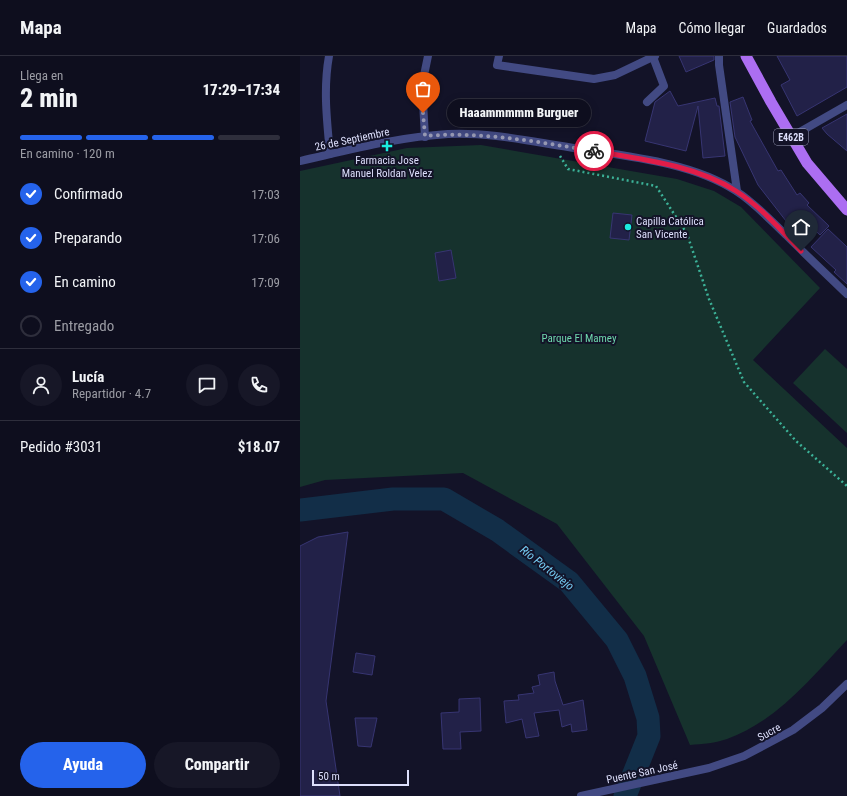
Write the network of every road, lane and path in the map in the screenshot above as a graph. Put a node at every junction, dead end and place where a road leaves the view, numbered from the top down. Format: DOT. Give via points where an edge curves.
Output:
graph roads {
  1 [pos="329,56"];
  2 [pos="428,56"];
  3 [pos="499,56"];
  4 [pos="719,56"];
  5 [pos="746,56"];
  6 [pos="651,57"];
  7 [pos="647,102"];
  8 [pos="847,105"];
  9 [pos="425,136"];
  10 [pos="792,137"];
  11 [pos="552,144"];
  12 [pos="330,154"];
  13 [pos="300,161"];
  14 [pos="736,191"];
  15 [pos="847,210"];
  16 [pos="847,294"];
  17 [pos="847,486"];
  18 [pos="847,684"];
  19 [pos="687,773"];
  20 [pos="581,796"];
  1 -- 12 [label="street" via="325,98"];
  2 -- 9 [label="street" via="422,85"];
  3 -- 6 [label="street" via="497,65 594,79 615,75"];
  4 -- 14 [label="street"];
  5 -- 10 [label="main road, E462B"];
  6 -- 7 [label="street" via="664,86"];
  8 -- 10 [label="street"];
  9 -- 11 [label="street, 26 de Septiembre" via="480,135"];
  9 -- 12 [label="street, 26 de Septiembre"];
  10 -- 15 [label="main road, E462B" via="807,163"];
  11 -- 14 [label="street, 26 de Septiembre" via="682,168"];
  11 -- 17 [label="path" via="568,168 656,186 687,234 709,299 744,382 796,441"];
  12 -- 13 [label="street, 26 de Septiembre"];
  14 -- 16 [label="street, 26 de Septiembre"];
  18 -- 19 [label="street, Sucre" via="808,719 778,740 726,763"];
  19 -- 20 [label="street, Puente San José"];
}
